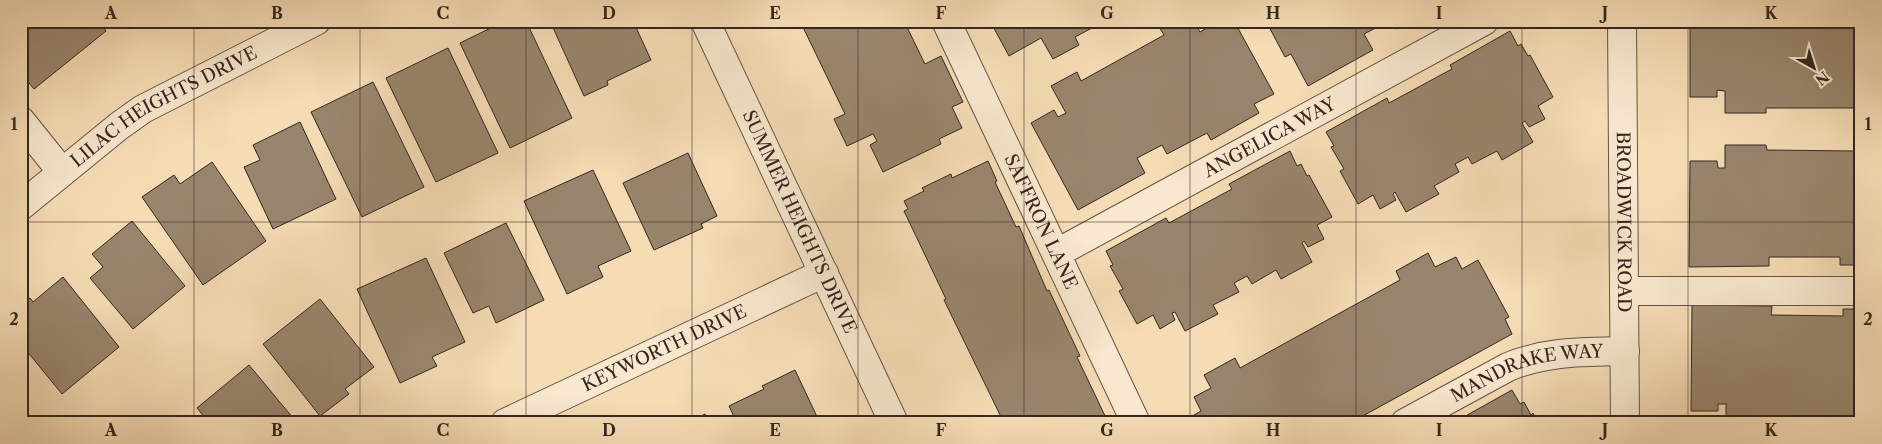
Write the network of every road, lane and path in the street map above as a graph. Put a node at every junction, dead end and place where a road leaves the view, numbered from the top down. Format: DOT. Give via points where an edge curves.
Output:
graph roads {
  1 [pos="705,21"];
  2 [pos="946,21"];
  3 [pos="1484,21"];
  4 [pos="1622,21"];
  5 [pos="302,24"];
  6 [pos="21,121"];
  7 [pos="62,172"];
  8 [pos="21,206"];
  9 [pos="1056,253"];
  10 [pos="824,273"];
  11 [pos="1624,291"];
  12 [pos="1861,291"];
  13 [pos="1625,351"];
  14 [pos="505,423"];
  15 [pos="894,423"];
  16 [pos="1136,423"];
  17 [pos="1406,423"];
  18 [pos="1625,423"];
  1 -- 10 [label="street, SUMMER HEIGHTS DRIVE"];
  2 -- 9 [label="street, SAFFRON LANE"];
  3 -- 9 [label="street, ANGELICA WAY"];
  4 -- 11 [label="street, BROADWICK ROAD"];
  5 -- 7 [label="street, LILAC HEIGHTS DRIVE" via="143,109"];
  6 -- 7 [label="street"];
  7 -- 8 [label="street, LILAC HEIGHTS DRIVE"];
  9 -- 16 [label="street, SAFFRON LANE"];
  10 -- 14 [label="street, KEYWORTH DRIVE"];
  10 -- 15 [label="street, SUMMER HEIGHTS DRIVE"];
  11 -- 12 [label="street"];
  11 -- 13 [label="street, BROADWICK ROAD"];
  13 -- 17 [label="street, MANDRAKE WAY" via="1562,352 1525,360"];
  13 -- 18 [label="street, BROADWICK ROAD"];
}
